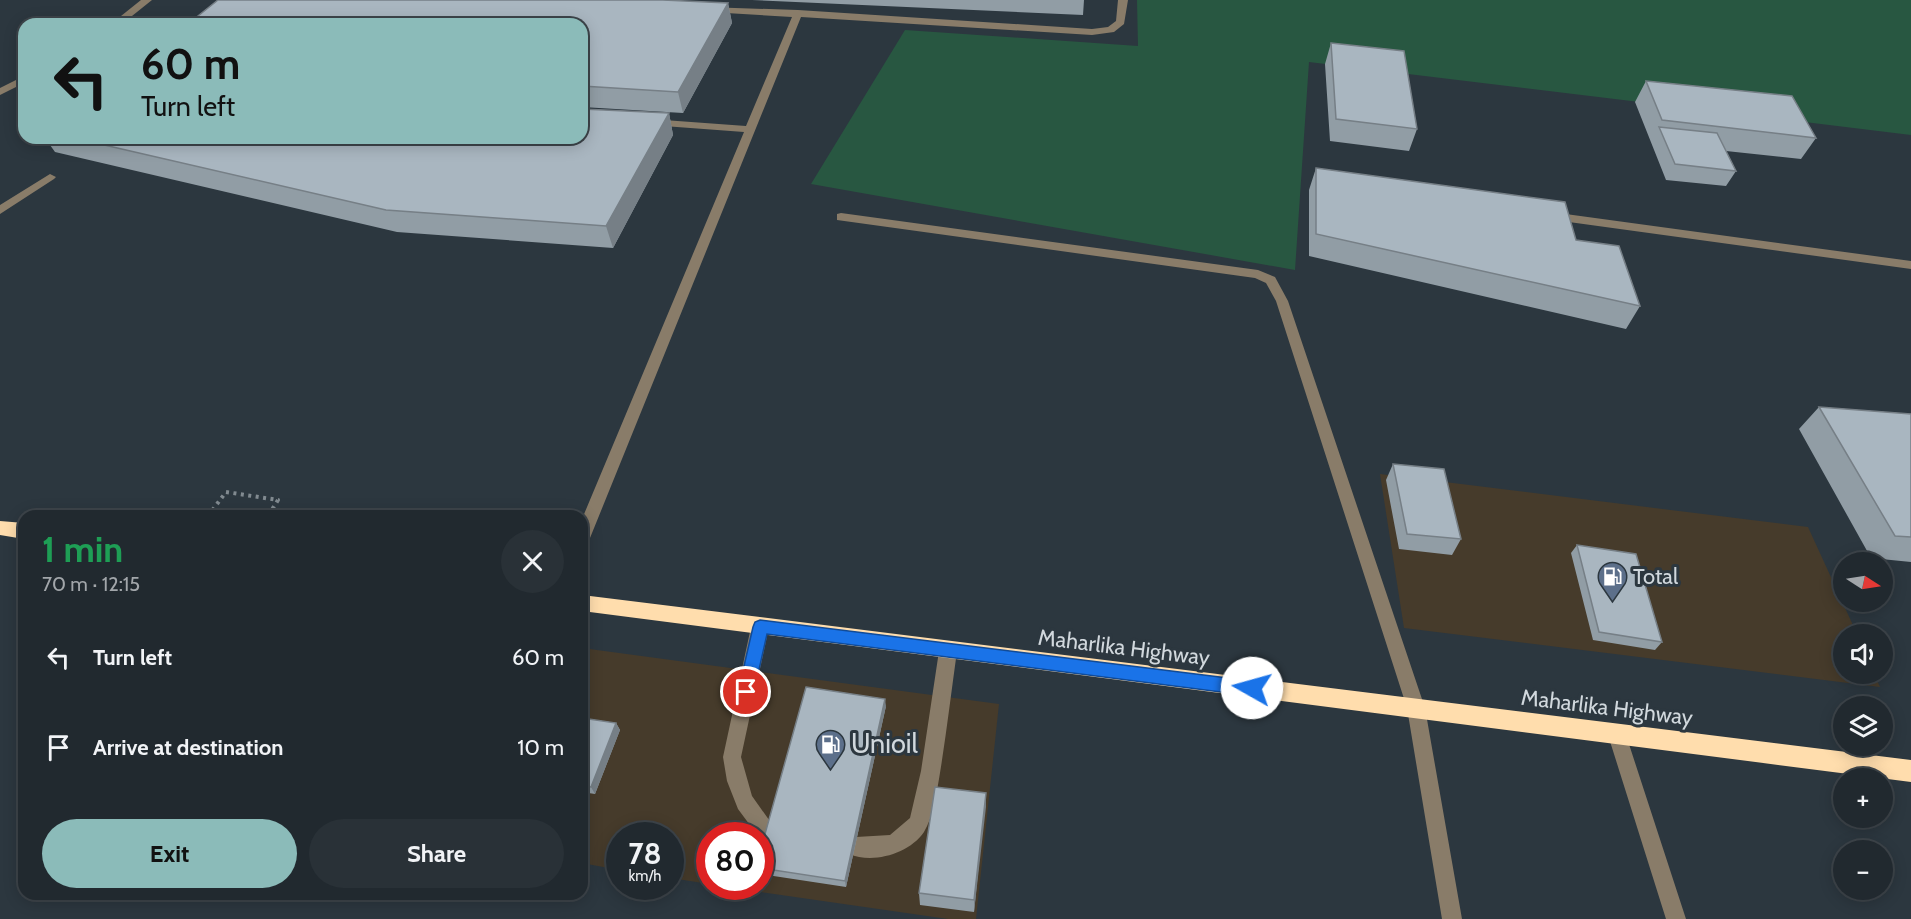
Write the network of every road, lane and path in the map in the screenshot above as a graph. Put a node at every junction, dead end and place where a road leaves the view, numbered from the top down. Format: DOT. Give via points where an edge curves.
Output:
graph roads {
  1 [pos="147,0"];
  2 [pos="1123,0"];
  3 [pos="693,8"];
  4 [pos="798,13"];
  5 [pos="124,18"];
  6 [pos="18,82"];
  7 [pos="0,92"];
  8 [pos="642,122"];
  9 [pos="749,129"];
  10 [pos="50,177"];
  11 [pos="0,210"];
  12 [pos="1540,215"];
  13 [pos="841,218"];
  14 [pos="1911,265"];
  15 [pos="212,510"];
  16 [pos="272,510"];
  17 [pos="588,523"];
  18 [pos="0,528"];
  19 [pos="18,530"];
  20 [pos="588,604"];
  21 [pos="760,627"];
  22 [pos="948,651"];
  23 [pos="1416,708"];
  24 [pos="1617,735"];
  25 [pos="1911,771"];
  26 [pos="760,822"];
  27 [pos="856,847"];
  28 [pos="1452,919"];
  29 [pos="1676,919"];
  1 -- 5 [label="street"];
  2 -- 4 [label="street" via="1121,21 1111,30 1092,32"];
  3 -- 4 [label="street"];
  4 -- 9 [label="street"];
  6 -- 7 [label="street"];
  8 -- 9 [label="street"];
  9 -- 17 [label="street"];
  10 -- 11 [label="street"];
  12 -- 14 [label="street"];
  13 -- 23 [label="street" via="1258,274 1271,280 1282,301"];
  15 -- 16 [label="path" via="226,492 278,500"];
  18 -- 19 [label="highway"];
  20 -- 21 [label="highway, Maharlika Highway"];
  21 -- 22 [label="highway, Maharlika Highway"];
  21 -- 26 [label="street" via="732,758 745,802"];
  22 -- 23 [label="highway, Maharlika Highway"];
  22 -- 27 [label="street" via="919,822 906,837 881,849"];
  23 -- 24 [label="highway, Maharlika Highway"];
  23 -- 28 [label="street"];
  24 -- 25 [label="highway, Maharlika Highway"];
  24 -- 29 [label="street"];
}
